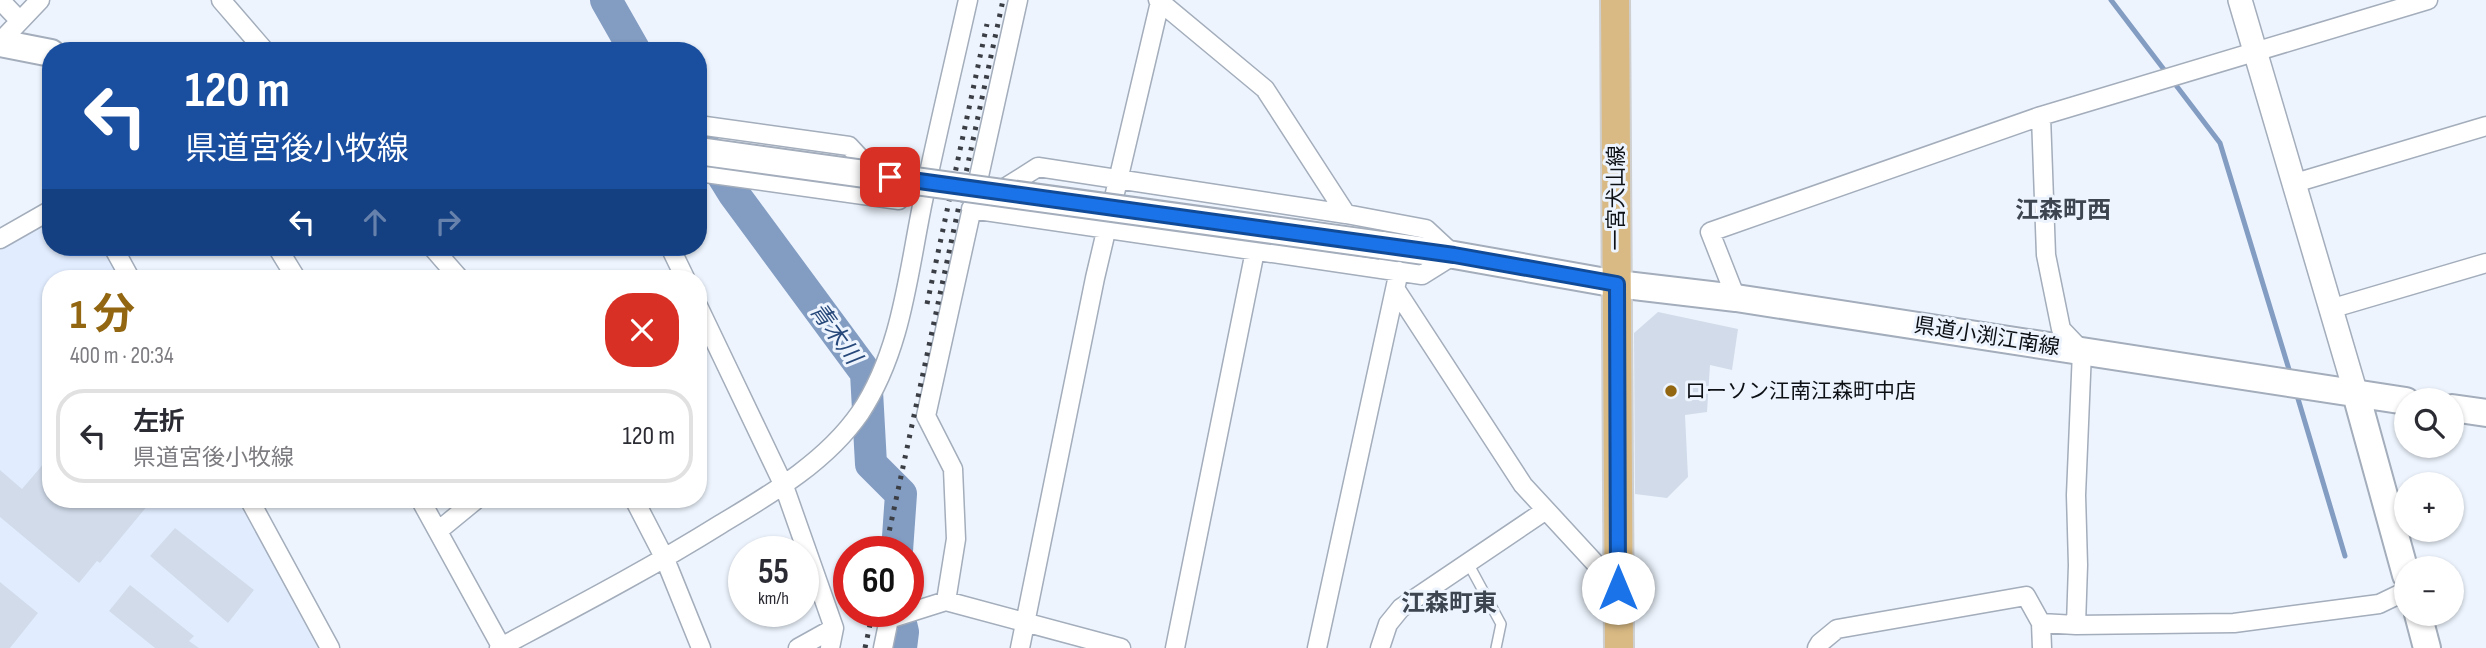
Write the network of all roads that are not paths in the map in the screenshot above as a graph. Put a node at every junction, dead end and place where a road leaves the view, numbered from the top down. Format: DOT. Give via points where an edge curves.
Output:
graph roads {
  1 [pos="0,0"];
  2 [pos="40,0"];
  3 [pos="221,0"];
  4 [pos="968,0"];
  5 [pos="1018,0"];
  6 [pos="1615,0"];
  7 [pos="2240,0"];
  8 [pos="2428,0"];
  9 [pos="1159,1"];
  10 [pos="20,21"];
  11 [pos="257,42"];
  12 [pos="0,43"];
  13 [pos="2255,50"];
  14 [pos="42,51"];
  15 [pos="2041,116"];
  16 [pos="2486,125"];
  17 [pos="707,126"];
  18 [pos="707,166"];
  19 [pos="707,167"];
  20 [pos="1118,181"];
  21 [pos="2295,183"];
  22 [pos="900,200"];
  23 [pos="922,204"];
  24 [pos="971,209"];
  25 [pos="1346,214"];
  26 [pos="42,215"];
  27 [pos="1107,230"];
  28 [pos="0,239"];
  29 [pos="1255,251"];
  30 [pos="1454,255"];
  31 [pos="440,256"];
  32 [pos="2486,263"];
  33 [pos="452,270"];
  34 [pos="1399,271"];
  35 [pos="1617,284"];
  36 [pos="1396,290"];
  37 [pos="1736,298"];
  38 [pos="2330,309"];
  39 [pos="707,345"];
  40 [pos="2082,351"];
  41 [pos="2356,394"];
  42 [pos="2394,399"];
  43 [pos="2464,410"];
  44 [pos="2486,413"];
  45 [pos="783,486"];
  46 [pos="254,508"];
  47 [pos="425,508"];
  48 [pos="466,508"];
  49 [pos="639,508"];
  50 [pos="1546,510"];
  51 [pos="438,531"];
  52 [pos="2401,556"];
  53 [pos="665,559"];
  54 [pos="1468,563"];
  55 [pos="1618,588"];
  56 [pos="2394,597"];
  57 [pos="946,601"];
  58 [pos="1024,623"];
  59 [pos="2041,623"];
  60 [pos="2076,625"];
  61 [pos="2421,626"];
  62 [pos="834,628"];
  63 [pos="1623,643"];
  64 [pos="330,648"];
  65 [pos="501,648"];
  66 [pos="701,648"];
  67 [pos="798,648"];
  68 [pos="830,648"];
  69 [pos="883,648"];
  70 [pos="1020,648"];
  71 [pos="1121,648"];
  72 [pos="1175,648"];
  73 [pos="1317,648"];
  74 [pos="1380,648"];
  75 [pos="1496,648"];
  76 [pos="1817,648"];
  77 [pos="2042,648"];
  78 [pos="2427,648"];
  1 -- 10 [label="street"];
  2 -- 10 [label="street"];
  3 -- 11 [label="street"];
  4 -- 23 [label="street"];
  5 -- 24 [label="street"];
  6 -- 35 [label="main road, 一宮犬山線"];
  7 -- 13 [label="street"];
  8 -- 13 [label="street"];
  9 -- 20 [label="street"];
  9 -- 25 [label="street" via="1265,89"];
  10 -- 12 [label="street"];
  12 -- 14 [label="main road"];
  13 -- 15 [label="street"];
  13 -- 21 [label="street"];
  15 -- 37 [label="street" via="1710,232"];
  15 -- 40 [label="street" via="2046,255 2061,329"];
  16 -- 21 [label="street"];
  17 -- 22 [label="street" via="849,146"];
  18 -- 30 [label="main road, 県道小渕江南線, bridge"];
  19 -- 22 [label="street" via="744,178"];
  20 -- 24 [label="street" via="1038,167"];
  20 -- 25 [label="street"];
  20 -- 27 [label="street"];
  21 -- 38 [label="street"];
  22 -- 23 [label="street"];
  23 -- 45 [label="street" via="905,302 887,360 861,412 837,441"];
  24 -- 27 [label="street"];
  24 -- 57 [label="street" via="926,416 953,469 956,539"];
  25 -- 30 [label="street" via="1426,229"];
  26 -- 28 [label="street"];
  27 -- 29 [label="street"];
  27 -- 58 [label="street"];
  29 -- 34 [label="street"];
  29 -- 72 [label="street"];
  30 -- 34 [label="street" via="1422,275"];
  30 -- 35 [label="main road, 県道小渕江南線"];
  31 -- 33 [label="street"];
  32 -- 38 [label="street"];
  34 -- 36 [label="street"];
  35 -- 37 [label="main road, 県道小渕江南線"];
  35 -- 55 [label="main road, 一宮犬山線"];
  36 -- 50 [label="street" via="1499,451"];
  36 -- 73 [label="street"];
  37 -- 40 [label="main road, 県道小渕江南線"];
  38 -- 41 [label="street"];
  39 -- 45 [label="street"];
  40 -- 41 [label="main road, 県道小渕江南線"];
  40 -- 60 [label="street"];
  41 -- 42 [label="main road, 県道小渕江南線"];
  41 -- 52 [label="main road"];
  43 -- 44 [label="main road"];
  45 -- 53 [label="street"];
  45 -- 62 [label="street"];
  46 -- 64 [label="street"];
  47 -- 51 [label="street"];
  48 -- 51 [label="street"];
  49 -- 53 [label="street"];
  50 -- 54 [label="street"];
  50 -- 55 [label="street"];
  51 -- 65 [label="street"];
  53 -- 65 [label="street"];
  53 -- 66 [label="street"];
  54 -- 74 [label="street" via="1401,608 1388,624"];
  54 -- 75 [label="lane" via="1501,624"];
  55 -- 63 [label="main road, 一宮犬山線"];
  56 -- 60 [label="street" via="2379,604 2234,623"];
  57 -- 58 [label="street"];
  57 -- 69 [label="street" via="897,616"];
  58 -- 70 [label="street"];
  58 -- 71 [label="street"];
  59 -- 60 [label="street"];
  59 -- 76 [label="street" via="2026,596 1837,629"];
  59 -- 77 [label="street"];
  61 -- 78 [label="main road"];
  62 -- 67 [label="street"];
  62 -- 68 [label="street"];
}
